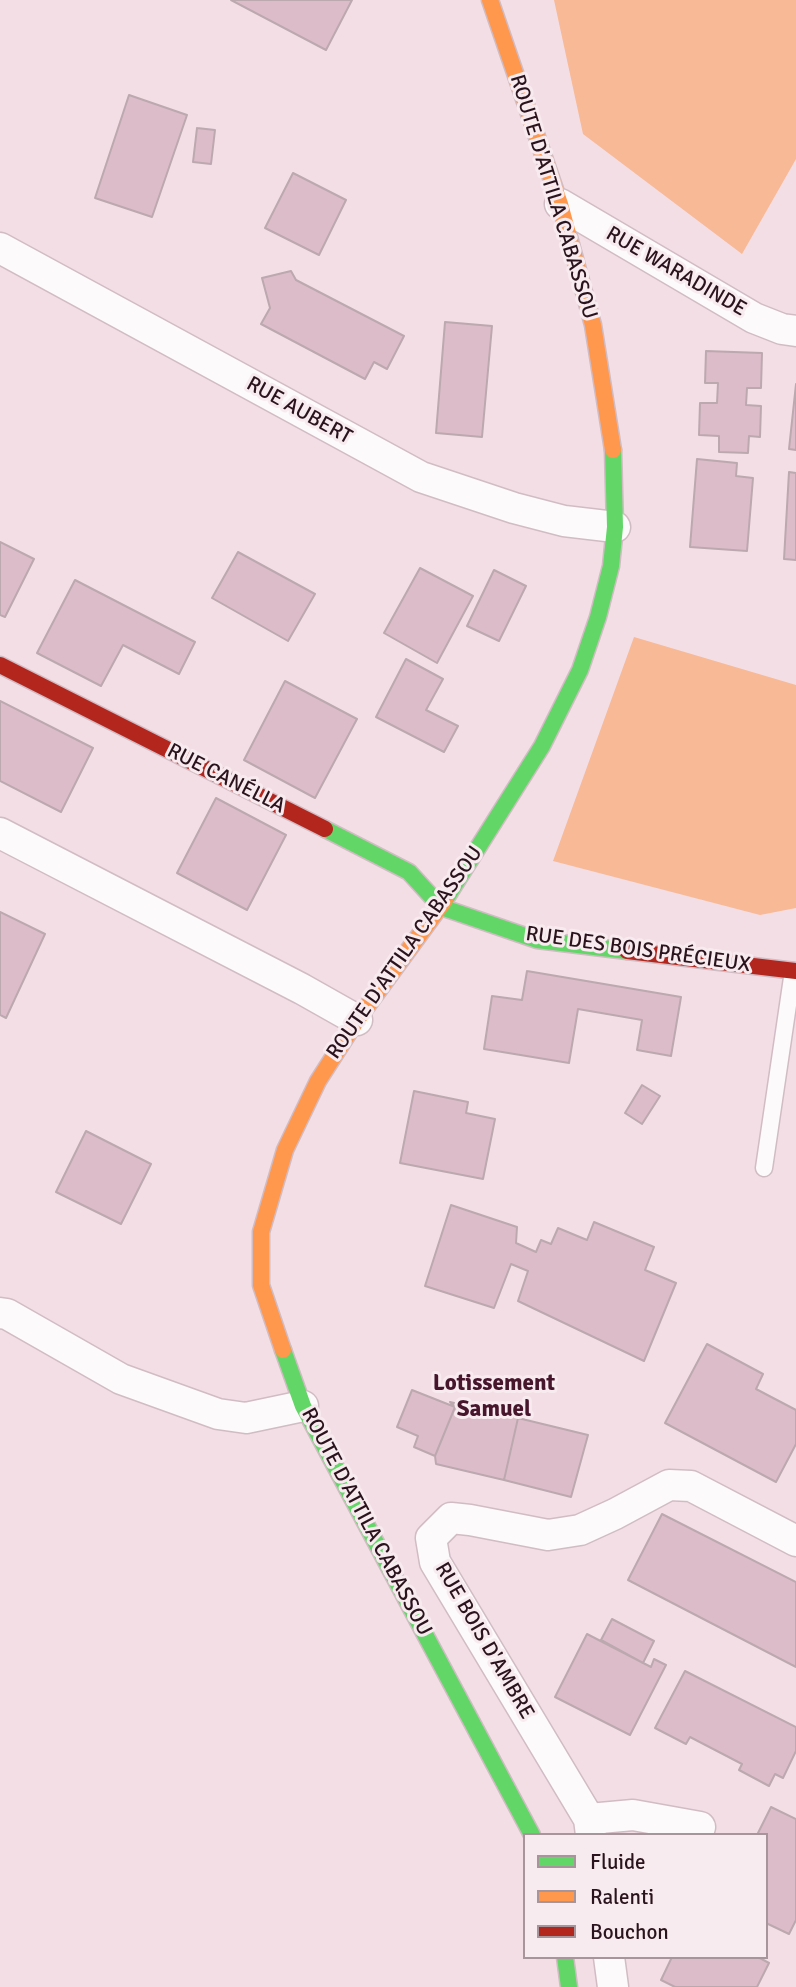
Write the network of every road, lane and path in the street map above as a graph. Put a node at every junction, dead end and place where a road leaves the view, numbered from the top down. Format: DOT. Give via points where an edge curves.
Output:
graph roads {
  1 [pos="490,0"];
  2 [pos="560,204"];
  3 [pos="0,247"];
  4 [pos="796,331"];
  5 [pos="615,527"];
  6 [pos="0,664"];
  7 [pos="0,833"];
  8 [pos="442,907"];
  9 [pos="794,971"];
  10 [pos="357,1020"];
  11 [pos="764,1168"];
  12 [pos="0,1313"];
  13 [pos="303,1406"];
  14 [pos="796,1541"];
  15 [pos="590,1827"];
  16 [pos="700,1827"];
  17 [pos="531,1833"];
  18 [pos="565,1959"];
  19 [pos="609,1959"];
  20 [pos="569,1987"];
  21 [pos="613,1987"];
  1 -- 2 [label="main road, ROUTE D'ATTILA CABASSOU"];
  2 -- 4 [label="street, RUE WARADINDE" via="754,318"];
  2 -- 5 [label="main road, ROUTE D'ATTILA CABASSOU" via="593,325 613,450"];
  3 -- 5 [label="street, RUE AUBERT" via="421,477 564,521"];
  5 -- 8 [label="main road, ROUTE D'ATTILA CABASSOU" via="611,566 580,670 542,746"];
  6 -- 8 [label="main road, RUE CANÉLLA" via="409,872"];
  7 -- 10 [label="street"];
  8 -- 9 [label="main road, RUE DES BOIS PRÉCIEUX" via="537,940"];
  8 -- 10 [label="main road, ROUTE D'ATTILA CABASSOU"];
  9 -- 11 [label="lane"];
  10 -- 13 [label="main road, ROUTE D'ATTILA CABASSOU" via="318,1082 285,1150 261,1232 261,1285"];
  12 -- 13 [label="street" via="121,1379 218,1414 246,1418"];
  13 -- 17 [label="main road, ROUTE D'ATTILA CABASSOU"];
  14 -- 15 [label="street, RUE BOIS D'AMBRE" via="691,1486 668,1485 580,1530 548,1535 451,1518 431,1538 435,1562"];
  15 -- 16 [label="street" via="633,1815"];
  18 -- 20 [label="main road"];
  19 -- 21 [label="street"];
}
